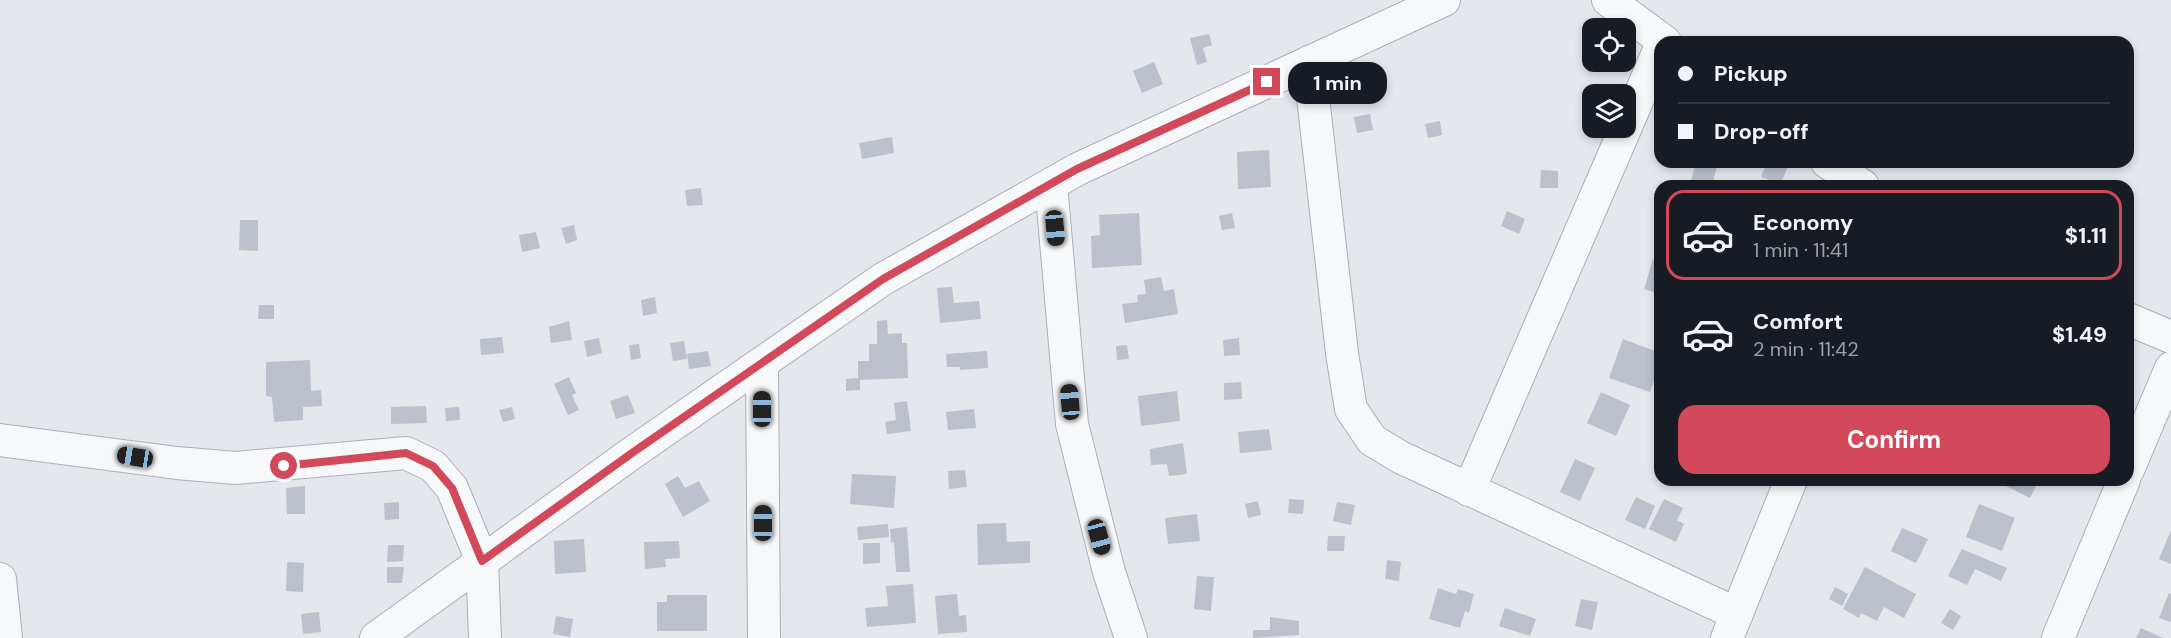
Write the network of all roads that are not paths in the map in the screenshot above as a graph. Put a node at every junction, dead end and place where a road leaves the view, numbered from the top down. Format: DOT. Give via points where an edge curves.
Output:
graph roads {
  1 [pos="1444,0"];
  2 [pos="1608,0"];
  3 [pos="1654,36"];
  4 [pos="1309,62"];
  5 [pos="1654,64"];
  6 [pos="1836,168"];
  7 [pos="1854,180"];
  8 [pos="1051,184"];
  9 [pos="2134,322"];
  10 [pos="2171,337"];
  11 [pos="762,363"];
  12 [pos="2171,368"];
  13 [pos="0,440"];
  14 [pos="2134,456"];
  15 [pos="1789,486"];
  16 [pos="2121,486"];
  17 [pos="1469,489"];
  18 [pos="482,561"];
  19 [pos="0,579"];
  20 [pos="1732,626"];
  21 [pos="6,638"];
  22 [pos="376,638"];
  23 [pos="485,638"];
  24 [pos="764,638"];
  25 [pos="1131,638"];
  26 [pos="2058,638"];
  1 -- 4 [label="street"];
  2 -- 3 [label="street"];
  4 -- 8 [label="street"];
  4 -- 17 [label="street" via="1351,409 1372,440"];
  5 -- 17 [label="street"];
  6 -- 7 [label="street"];
  8 -- 11 [label="street" via="883,279"];
  8 -- 25 [label="street" via="1072,424 1108,572"];
  9 -- 10 [label="street"];
  11 -- 18 [label="street"];
  11 -- 24 [label="street"];
  12 -- 14 [label="street"];
  13 -- 18 [label="street" via="235,468 406,453 433,466 452,488"];
  15 -- 20 [label="street"];
  16 -- 26 [label="street"];
  17 -- 20 [label="street"];
  18 -- 22 [label="street"];
  18 -- 23 [label="street"];
  19 -- 21 [label="street"];
}
